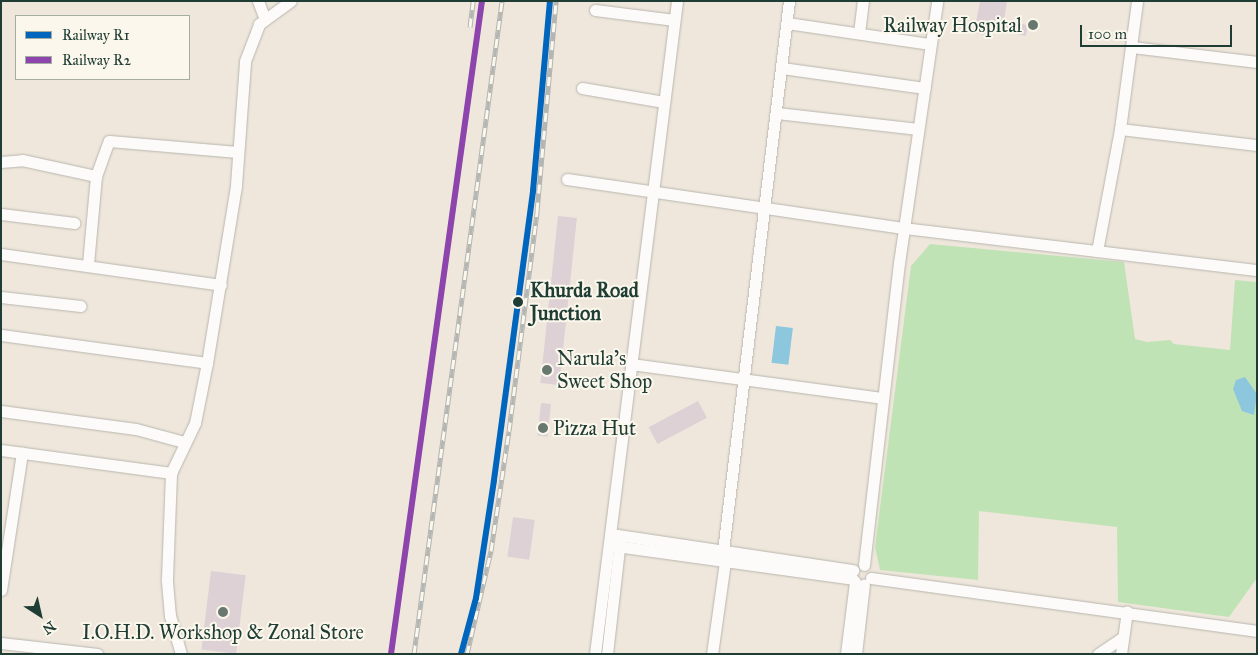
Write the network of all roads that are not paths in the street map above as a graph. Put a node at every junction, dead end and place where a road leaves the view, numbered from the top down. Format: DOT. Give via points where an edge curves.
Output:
graph roads {
  1 [pos="258,1"];
  2 [pos="292,1"];
  3 [pos="677,1"];
  4 [pos="789,1"];
  5 [pos="863,1"];
  6 [pos="937,1"];
  7 [pos="1137,1"];
  8 [pos="595,10"];
  9 [pos="265,19"];
  10 [pos="674,20"];
  11 [pos="787,23"];
  12 [pos="859,33"];
  13 [pos="930,44"];
  14 [pos="1132,47"];
  15 [pos="1257,62"];
  16 [pos="782,68"];
  17 [pos="582,88"];
  18 [pos="925,88"];
  19 [pos="664,102"];
  20 [pos="777,113"];
  21 [pos="918,129"];
  22 [pos="1120,129"];
  23 [pos="1257,145"];
  24 [pos="238,152"];
  25 [pos="1,162"];
  26 [pos="96,176"];
  27 [pos="567,179"];
  28 [pos="652,190"];
  29 [pos="765,208"];
  30 [pos="1,214"];
  31 [pos="74,223"];
  32 [pos="904,228"];
  33 [pos="1097,251"];
  34 [pos="1,254"];
  35 [pos="88,264"];
  36 [pos="1257,270"];
  37 [pos="221,285"];
  38 [pos="1,296"];
  39 [pos="80,306"];
  40 [pos="1,335"];
  41 [pos="207,364"];
  42 [pos="631,364"];
  43 [pos="742,380"];
  44 [pos="882,398"];
  45 [pos="1,411"];
  46 [pos="184,442"];
  47 [pos="1,450"];
  48 [pos="22,453"];
  49 [pos="172,473"];
  50 [pos="615,540"];
  51 [pos="724,556"];
  52 [pos="859,578"];
  53 [pos="1,590"];
  54 [pos="1127,611"];
  55 [pos="1257,631"];
  56 [pos="1123,637"];
  57 [pos="1,643"];
  58 [pos="61,652"];
  59 [pos="97,654"];
  60 [pos="181,654"];
  61 [pos="595,654"];
  62 [pos="607,654"];
  63 [pos="712,654"];
  64 [pos="846,654"];
  65 [pos="856,654"];
  66 [pos="1098,654"];
  67 [pos="1121,654"];
  1 -- 9 [label="street"];
  2 -- 9 [label="street"];
  3 -- 10 [label="street"];
  4 -- 11 [label="street"];
  5 -- 12 [label="street"];
  6 -- 13 [label="street"];
  7 -- 14 [label="street"];
  8 -- 10 [label="street"];
  9 -- 24 [label="street" via="250,40 245,61"];
  10 -- 19 [label="street"];
  11 -- 12 [label="street"];
  11 -- 16 [label="street"];
  12 -- 13 [label="street"];
  13 -- 18 [label="street"];
  14 -- 15 [label="street"];
  14 -- 22 [label="street"];
  16 -- 18 [label="street"];
  16 -- 20 [label="street"];
  17 -- 19 [label="street"];
  18 -- 21 [label="street"];
  19 -- 28 [label="street"];
  20 -- 21 [label="street"];
  20 -- 29 [label="street"];
  21 -- 32 [label="street"];
  22 -- 23 [label="street"];
  22 -- 33 [label="street"];
  24 -- 26 [label="street" via="115,139 102,151"];
  24 -- 37 [label="street"];
  25 -- 26 [label="street" via="22,160"];
  26 -- 35 [label="street"];
  27 -- 28 [label="street"];
  28 -- 29 [label="street"];
  28 -- 42 [label="street"];
  29 -- 32 [label="street"];
  29 -- 43 [label="street"];
  30 -- 31 [label="street"];
  32 -- 33 [label="street"];
  32 -- 44 [label="street"];
  33 -- 36 [label="street"];
  34 -- 35 [label="street"];
  35 -- 37 [label="street"];
  37 -- 41 [label="street"];
  38 -- 39 [label="street"];
  40 -- 41 [label="street"];
  41 -- 46 [label="street" via="195,423"];
  42 -- 43 [label="street"];
  42 -- 50 [label="street"];
  43 -- 44 [label="street"];
  43 -- 51 [label="street"];
  44 -- 52 [label="street" via="864,565"];
  45 -- 46 [label="street" via="136,429"];
  46 -- 49 [label="street"];
  47 -- 48 [label="street"];
  48 -- 49 [label="street"];
  48 -- 53 [label="street"];
  49 -- 60 [label="street" via="167,578 170,616"];
  50 -- 51 [label="street"];
  50 -- 61 [label="street"];
  50 -- 62 [label="street"];
  51 -- 52 [label="street"];
  51 -- 63 [label="street"];
  52 -- 54 [label="street"];
  52 -- 64 [label="street"];
  52 -- 65 [label="street"];
  54 -- 55 [label="street"];
  54 -- 56 [label="street"];
  56 -- 66 [label="street"];
  56 -- 67 [label="street"];
  57 -- 58 [label="street"];
  58 -- 59 [label="street"];
}
